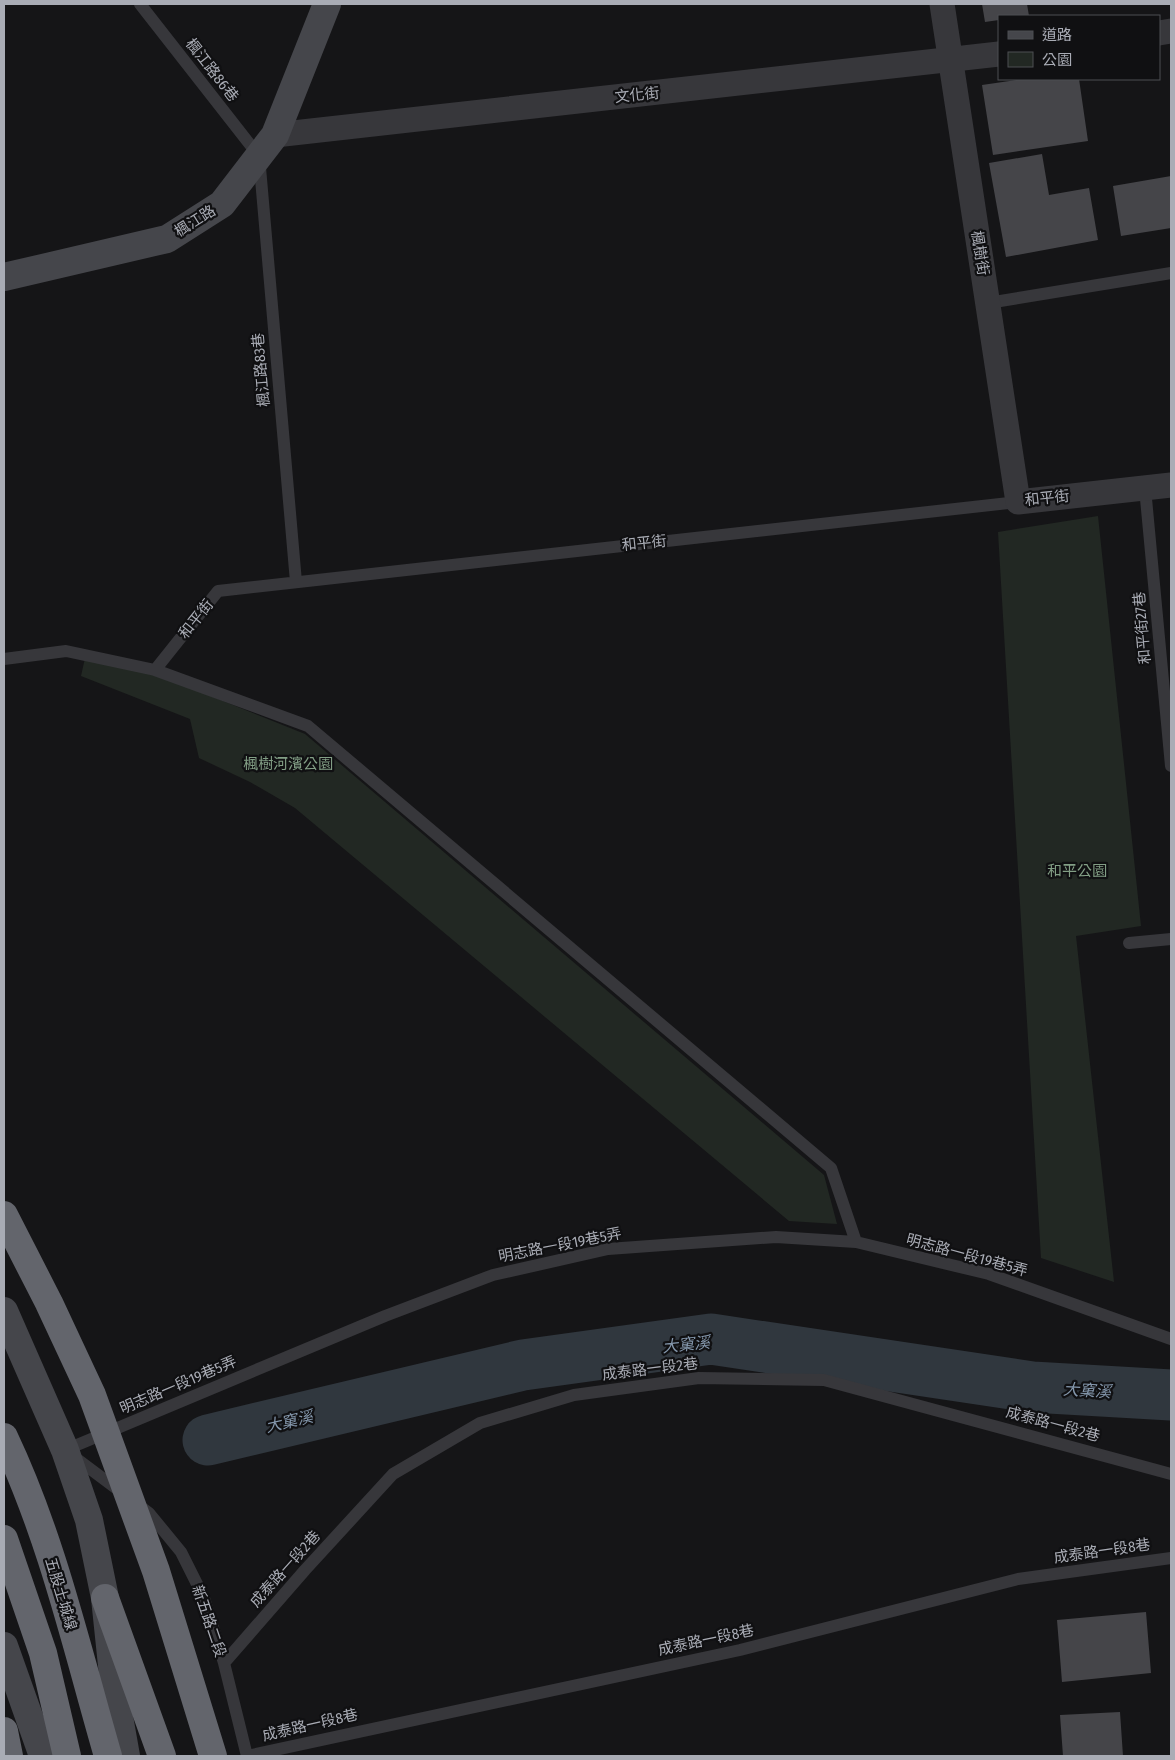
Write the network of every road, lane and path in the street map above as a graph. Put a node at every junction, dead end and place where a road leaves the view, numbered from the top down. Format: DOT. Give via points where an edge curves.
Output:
graph roads {
  1 [pos="140,4"];
  2 [pos="327,4"];
  3 [pos="942,4"];
  4 [pos="998,54"];
  5 [pos="951,60"];
  6 [pos="267,145"];
  7 [pos="1171,273"];
  8 [pos="4,277"];
  9 [pos="988,303"];
  10 [pos="1171,485"];
  11 [pos="1145,488"];
  12 [pos="1018,502"];
  13 [pos="296,582"];
  14 [pos="4,659"];
  15 [pos="155,670"];
  16 [pos="1171,766"];
  17 [pos="1171,939"];
  18 [pos="1129,943"];
  19 [pos="4,1215"];
  20 [pos="856,1242"];
  21 [pos="4,1311"];
  22 [pos="1171,1339"];
  23 [pos="4,1437"];
  24 [pos="65,1450"];
  25 [pos="1171,1474"];
  26 [pos="4,1539"];
  27 [pos="1171,1558"];
  28 [pos="106,1598"];
  29 [pos="4,1646"];
  30 [pos="224,1663"];
  31 [pos="4,1731"];
  32 [pos="8,1756"];
  33 [pos="43,1756"];
  34 [pos="67,1756"];
  35 [pos="108,1756"];
  36 [pos="126,1756"];
  37 [pos="162,1756"];
  38 [pos="213,1756"];
  39 [pos="247,1756"];
  1 -- 6 [label="lane, 楓江路86巷"];
  2 -- 6 [label="main road, 楓江路"];
  3 -- 5 [label="street, 楓樹街"];
  4 -- 5 [label="street, 文化街"];
  5 -- 6 [label="street, 文化街"];
  5 -- 9 [label="street, 楓樹街"];
  6 -- 8 [label="main road, 楓江路" via="222,204 167,239"];
  6 -- 13 [label="lane, 楓江路83巷"];
  7 -- 9 [label="lane"];
  9 -- 12 [label="street, 楓樹街"];
  10 -- 11 [label="street, 和平街"];
  11 -- 12 [label="street, 和平街"];
  11 -- 16 [label="lane, 和平街27巷"];
  12 -- 13 [label="lane, 和平街"];
  13 -- 15 [label="lane, 和平街" via="218,591"];
  14 -- 15 [label="lane" via="66,651"];
  15 -- 20 [label="lane" via="308,726 831,1168"];
  17 -- 18 [label="lane"];
  19 -- 38 [label="highway, bridge" via="92,1395 156,1571"];
  20 -- 22 [label="lane, 明志路一段19巷5弄" via="989,1274"];
  20 -- 24 [label="lane, 明志路一段19巷5弄" via="776,1236 608,1249 493,1275 386,1316"];
  21 -- 24 [label="main road, 新五路二段"];
  23 -- 35 [label="highway, 五股土城線" via="23,1477 62,1590"];
  24 -- 28 [label="main road, 新五路二段" via="89,1520"];
  24 -- 30 [label="lane, 新五路二段" via="148,1513 181,1552 204,1598"];
  25 -- 30 [label="lane, 成泰路一段2巷" via="824,1380 699,1378 574,1395 480,1423 393,1474"];
  26 -- 34 [label="highway" via="43,1653"];
  27 -- 39 [label="lane, 成泰路一段8巷" via="1018,1579 740,1650"];
  28 -- 36 [label="main road, 新五路二段" via="115,1694"];
  28 -- 37 [label="highway"];
  29 -- 33 [label="main road"];
  30 -- 39 [label="lane, 新五路二段"];
  31 -- 32 [label="highway"];
}
